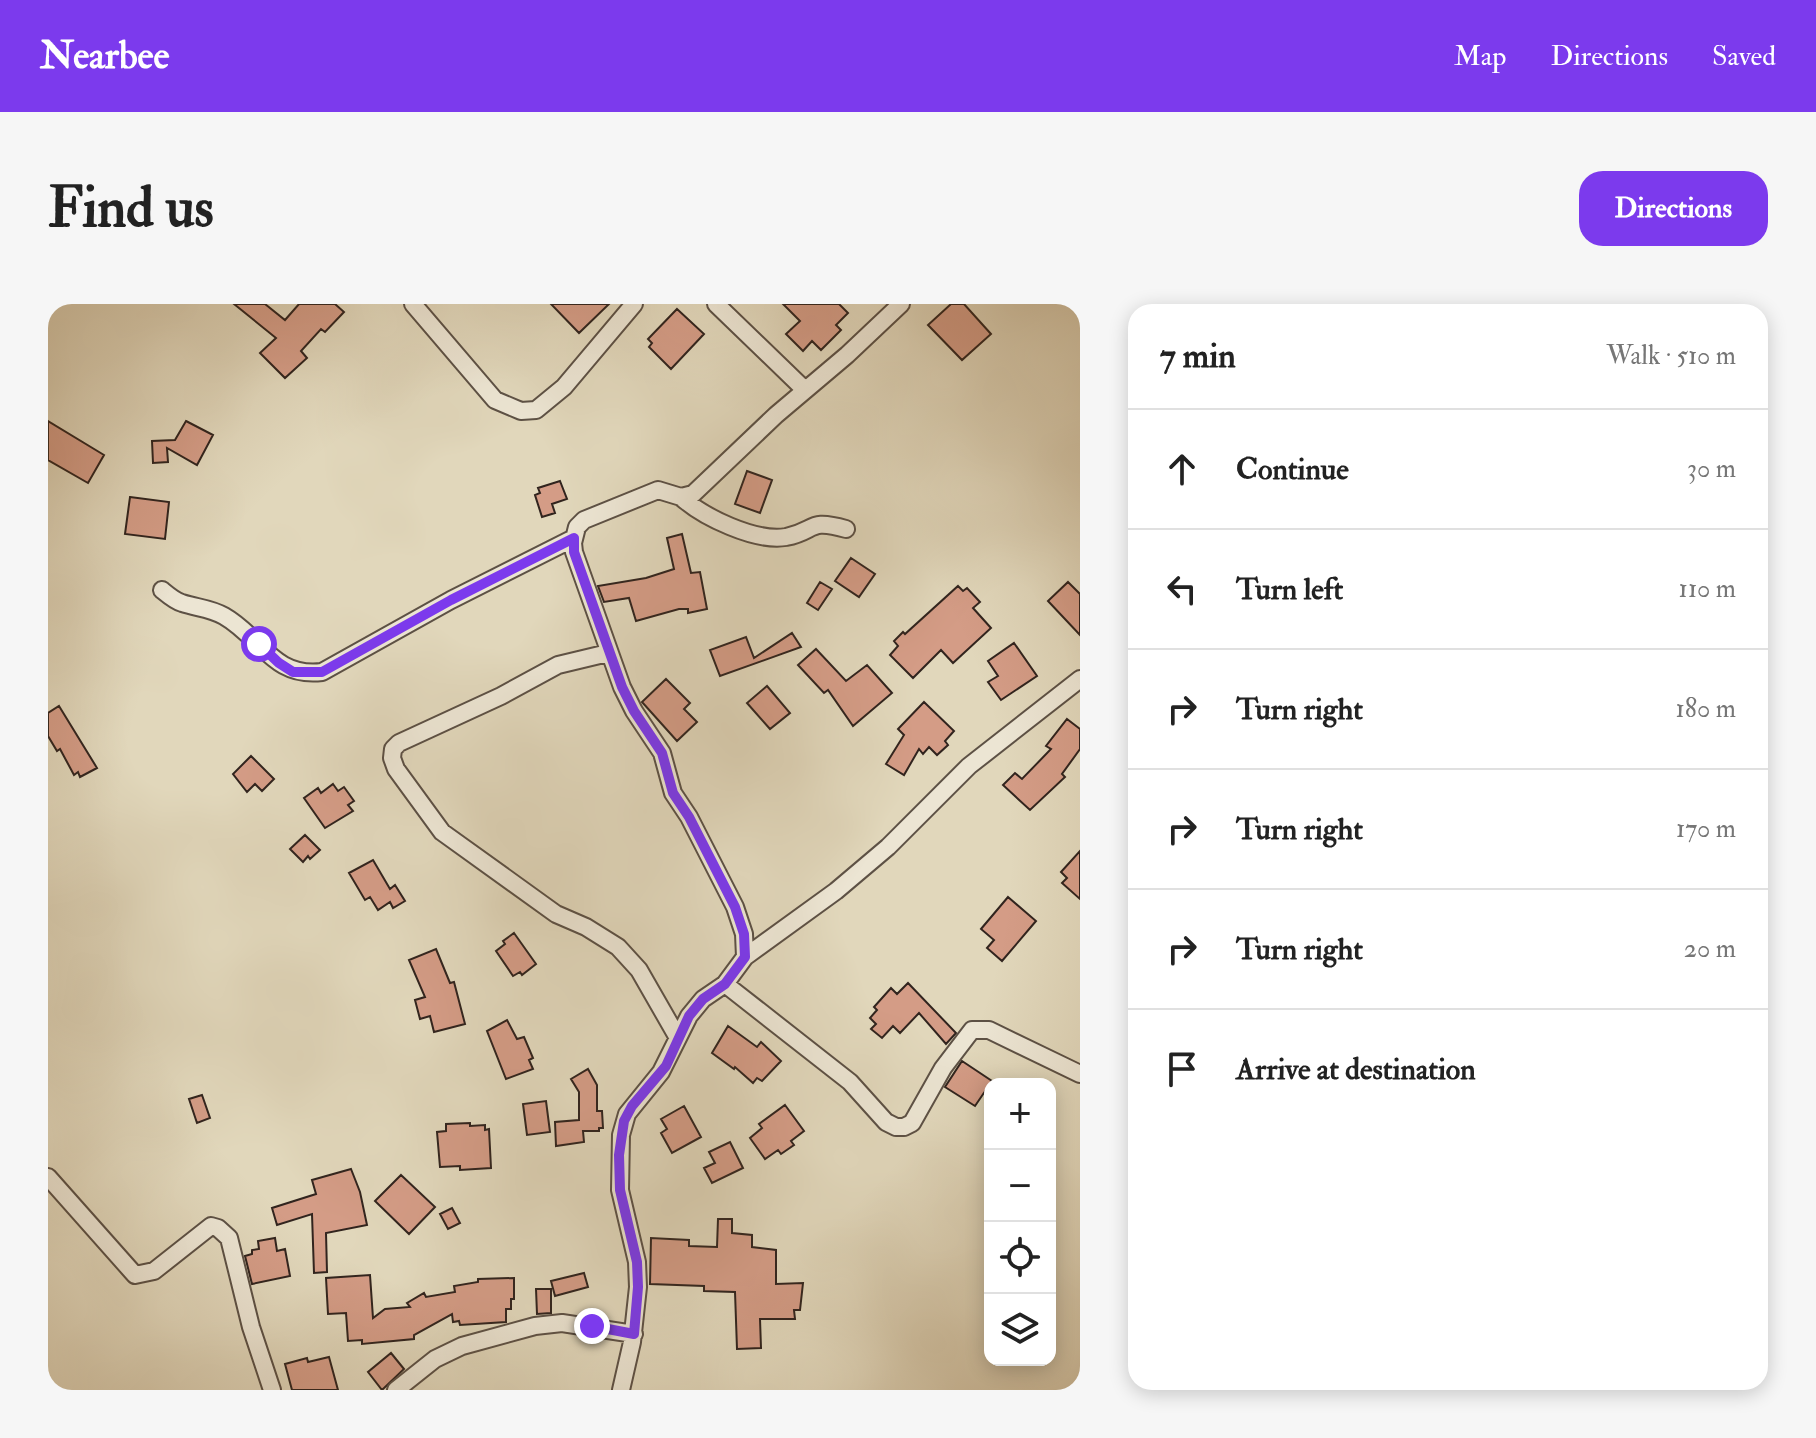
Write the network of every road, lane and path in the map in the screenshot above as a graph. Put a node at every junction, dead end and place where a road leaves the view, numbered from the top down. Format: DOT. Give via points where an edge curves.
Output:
graph roads {
  1 [pos="413,304"];
  2 [pos="634,304"];
  3 [pos="716,304"];
  4 [pos="901,304"];
  5 [pos="805,390"];
  6 [pos="681,497"];
  7 [pos="846,529"];
  8 [pos="574,538"];
  9 [pos="162,590"];
  10 [pos="608,653"];
  11 [pos="1078,684"];
  12 [pos="745,957"];
  13 [pos="725,984"];
  14 [pos="678,1038"];
  15 [pos="1080,1074"];
  16 [pos="48,1177"];
  17 [pos="634,1334"];
  18 [pos="272,1390"];
  19 [pos="396,1390"];
  20 [pos="621,1390"];
  1 -- 2 [label="street" via="495,400 521,411 536,410 564,387"];
  3 -- 5 [label="street"];
  4 -- 5 [label="street"];
  5 -- 6 [label="street" via="693,494"];
  6 -- 7 [label="street" via="696,511 768,537 783,538 814,524"];
  6 -- 8 [label="street" via="658,490 602,511 584,520"];
  8 -- 9 [label="street" via="322,672 309,674 279,663 227,617 179,603"];
  8 -- 10 [label="street"];
  10 -- 12 [label="street" via="634,711 662,753 673,793 735,907"];
  10 -- 14 [label="street" via="558,665 399,743 392,758 442,832 556,914 618,947 639,970"];
  11 -- 12 [label="street" via="969,766 836,891"];
  12 -- 13 [label="street"];
  13 -- 14 [label="street" via="703,999"];
  13 -- 15 [label="street" via="850,1082 896,1127 912,1123 972,1030 989,1030"];
  14 -- 17 [label="street" via="666,1066 627,1114 621,1135 620,1190 637,1274"];
  16 -- 18 [label="street" via="135,1275 154,1271 211,1226 224,1232"];
  17 -- 19 [label="street" via="562,1323 535,1326 462,1346 435,1359"];
  17 -- 20 [label="street"];
}
